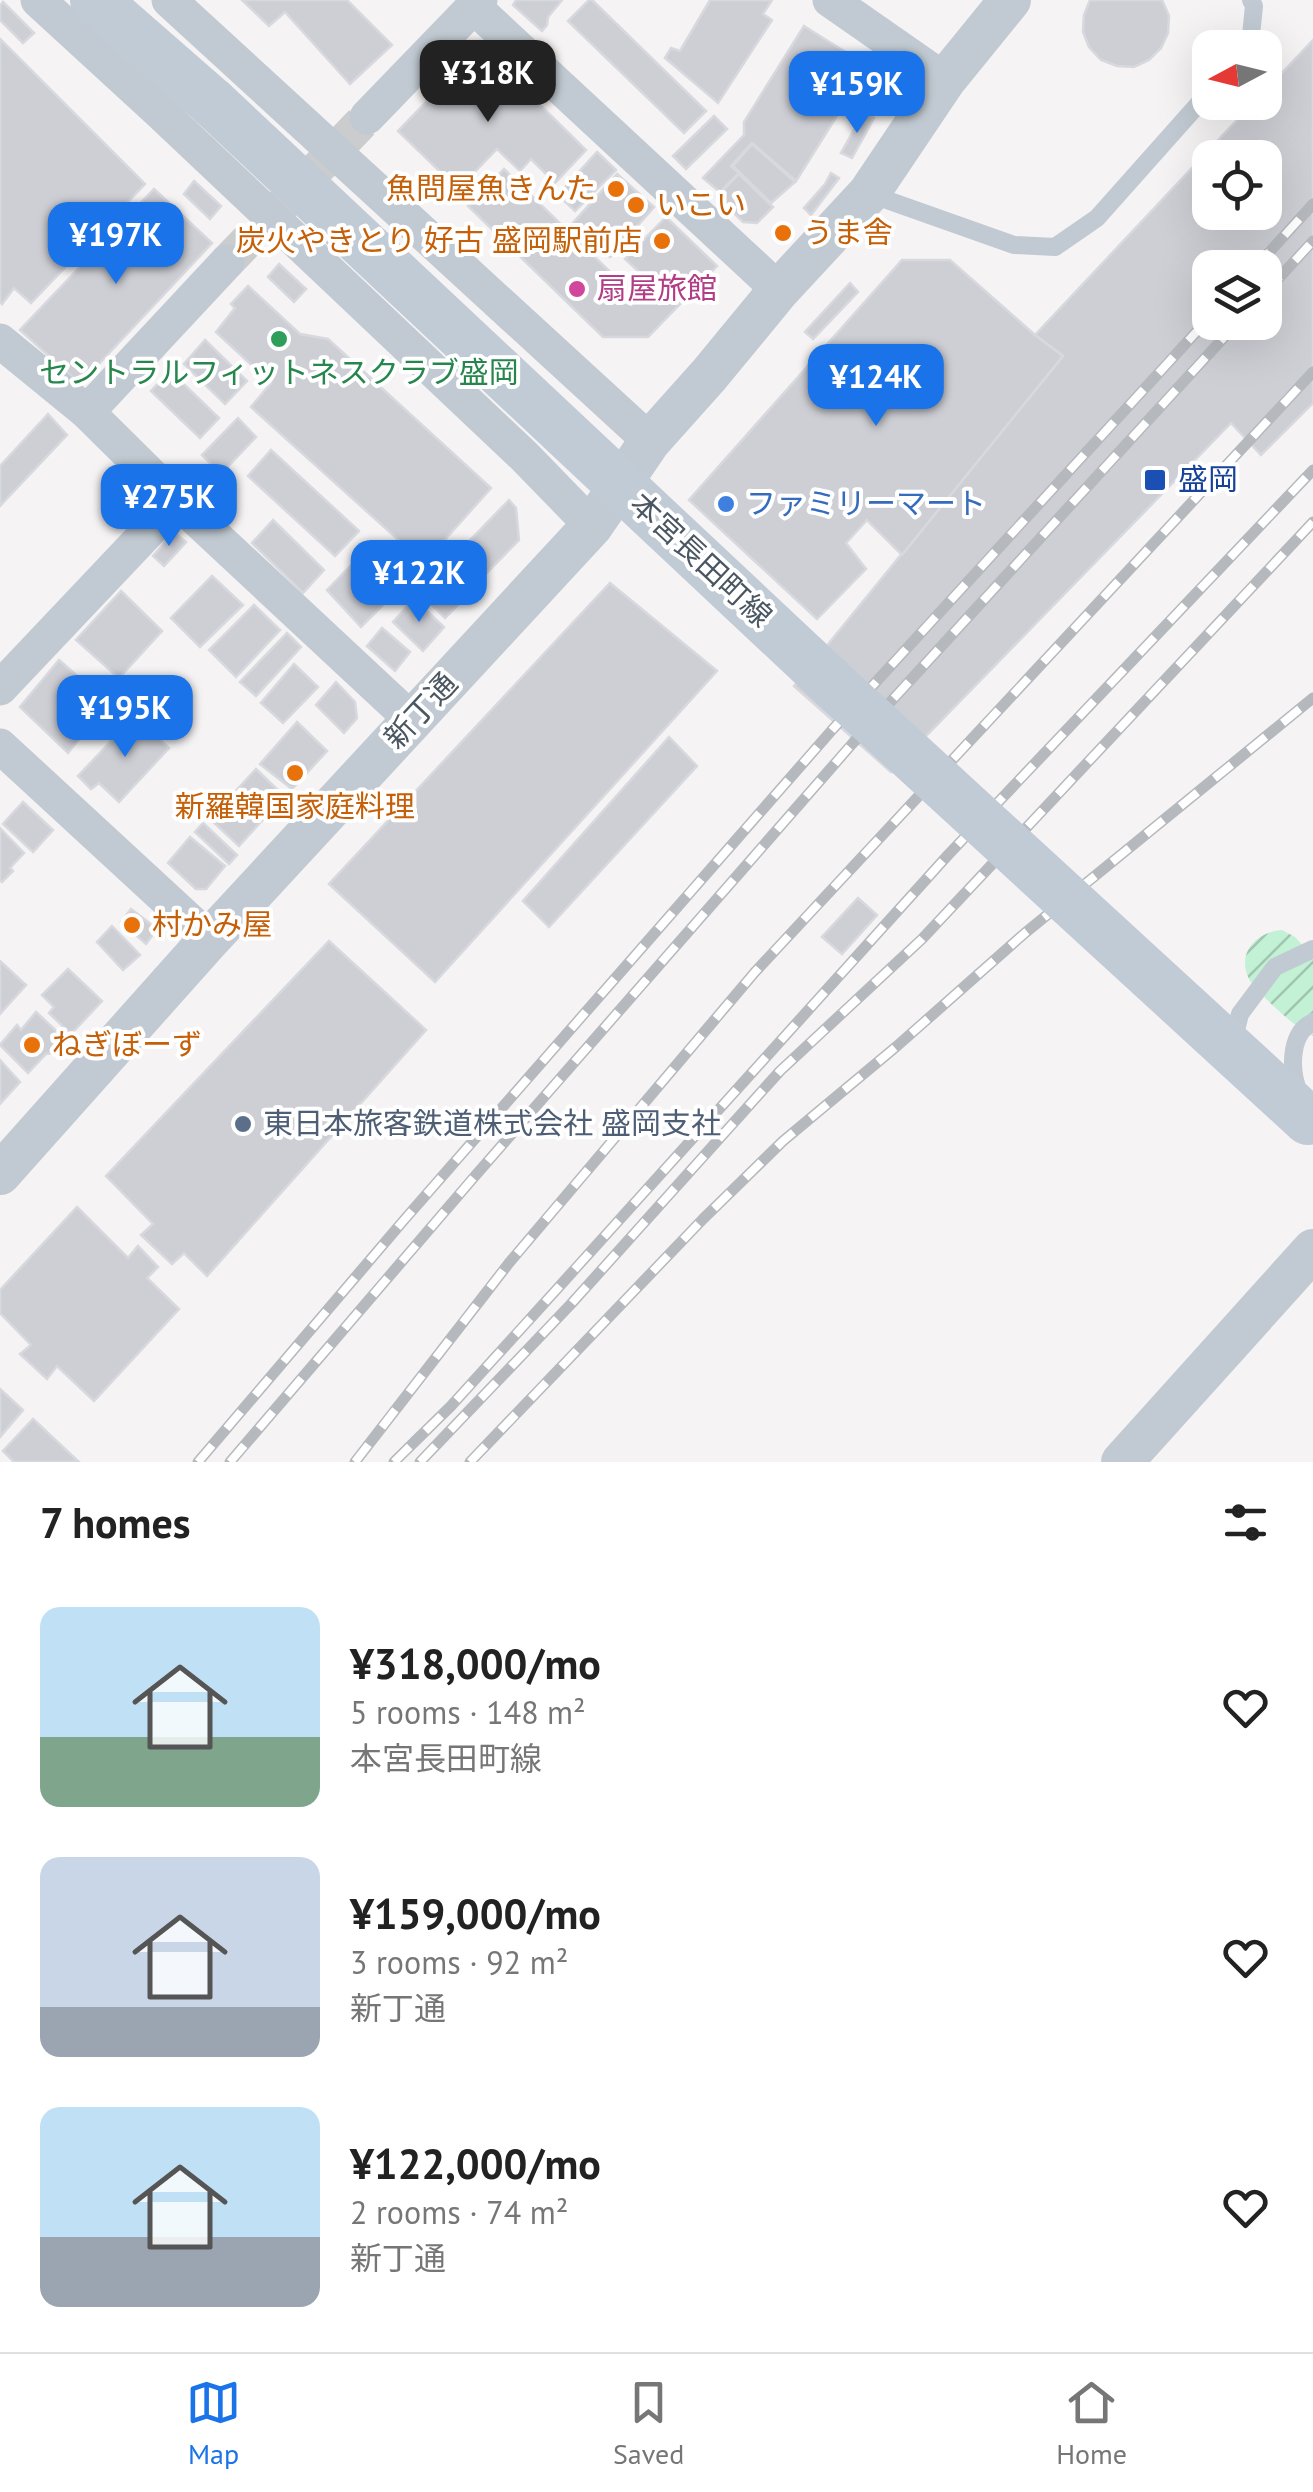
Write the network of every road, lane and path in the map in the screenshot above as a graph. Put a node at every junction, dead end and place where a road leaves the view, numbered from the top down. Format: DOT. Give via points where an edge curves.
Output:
graph roads {
  1 [pos="38,0"];
  2 [pos="95,0"];
  3 [pos="169,0"];
  4 [pos="830,0"];
  5 [pos="1010,0"];
  6 [pos="1250,0"];
  7 [pos="477,3"];
  8 [pos="1251,30"];
  9 [pos="945,80"];
  10 [pos="1192,111"];
  11 [pos="367,117"];
  12 [pos="869,194"];
  13 [pos="226,262"];
  14 [pos="779,290"];
  15 [pos="0,341"];
  16 [pos="87,412"];
  17 [pos="650,441"];
  18 [pos="176,501"];
  19 [pos="592,526"];
  20 [pos="0,688"];
  21 [pos="412,720"];
  22 [pos="0,746"];
  23 [pos="207,942"];
  24 [pos="1313,949"];
  25 [pos="1313,1022"];
  26 [pos="1312,1122"];
  27 [pos="0,1174"];
  28 [pos="1313,1250"];
  29 [pos="1122,1462"];
  1 -- 19 [label="street"];
  2 -- 26 [label="main road, 本宮長田町線, bridge"];
  3 -- 17 [label="street"];
  4 -- 9 [label="street"];
  5 -- 9 [label="street, 新丁通"];
  6 -- 8 [label="lane"];
  7 -- 11 [label="street"];
  7 -- 14 [label="street"];
  9 -- 12 [label="street, 新丁通"];
  10 -- 12 [label="lane" via="1098,218 1055,247 1014,245"];
  12 -- 14 [label="street, 新丁通"];
  13 -- 16 [label="street"];
  14 -- 17 [label="street, 新丁通"];
  15 -- 16 [label="street"];
  16 -- 18 [label="street"];
  17 -- 19 [label="street, 新丁通"];
  18 -- 20 [label="street"];
  18 -- 21 [label="street"];
  19 -- 21 [label="street, 新丁通"];
  21 -- 23 [label="street, 新丁通"];
  22 -- 23 [label="street"];
  23 -- 27 [label="street, 新丁通"];
  24 -- 26 [label="lane" via="1274,966 1240,1014 1232,1057 1281,1110"];
  25 -- 26 [label="lane" via="1305,1025 1293,1054 1295,1084"];
  28 -- 29 [label="street"];
}
